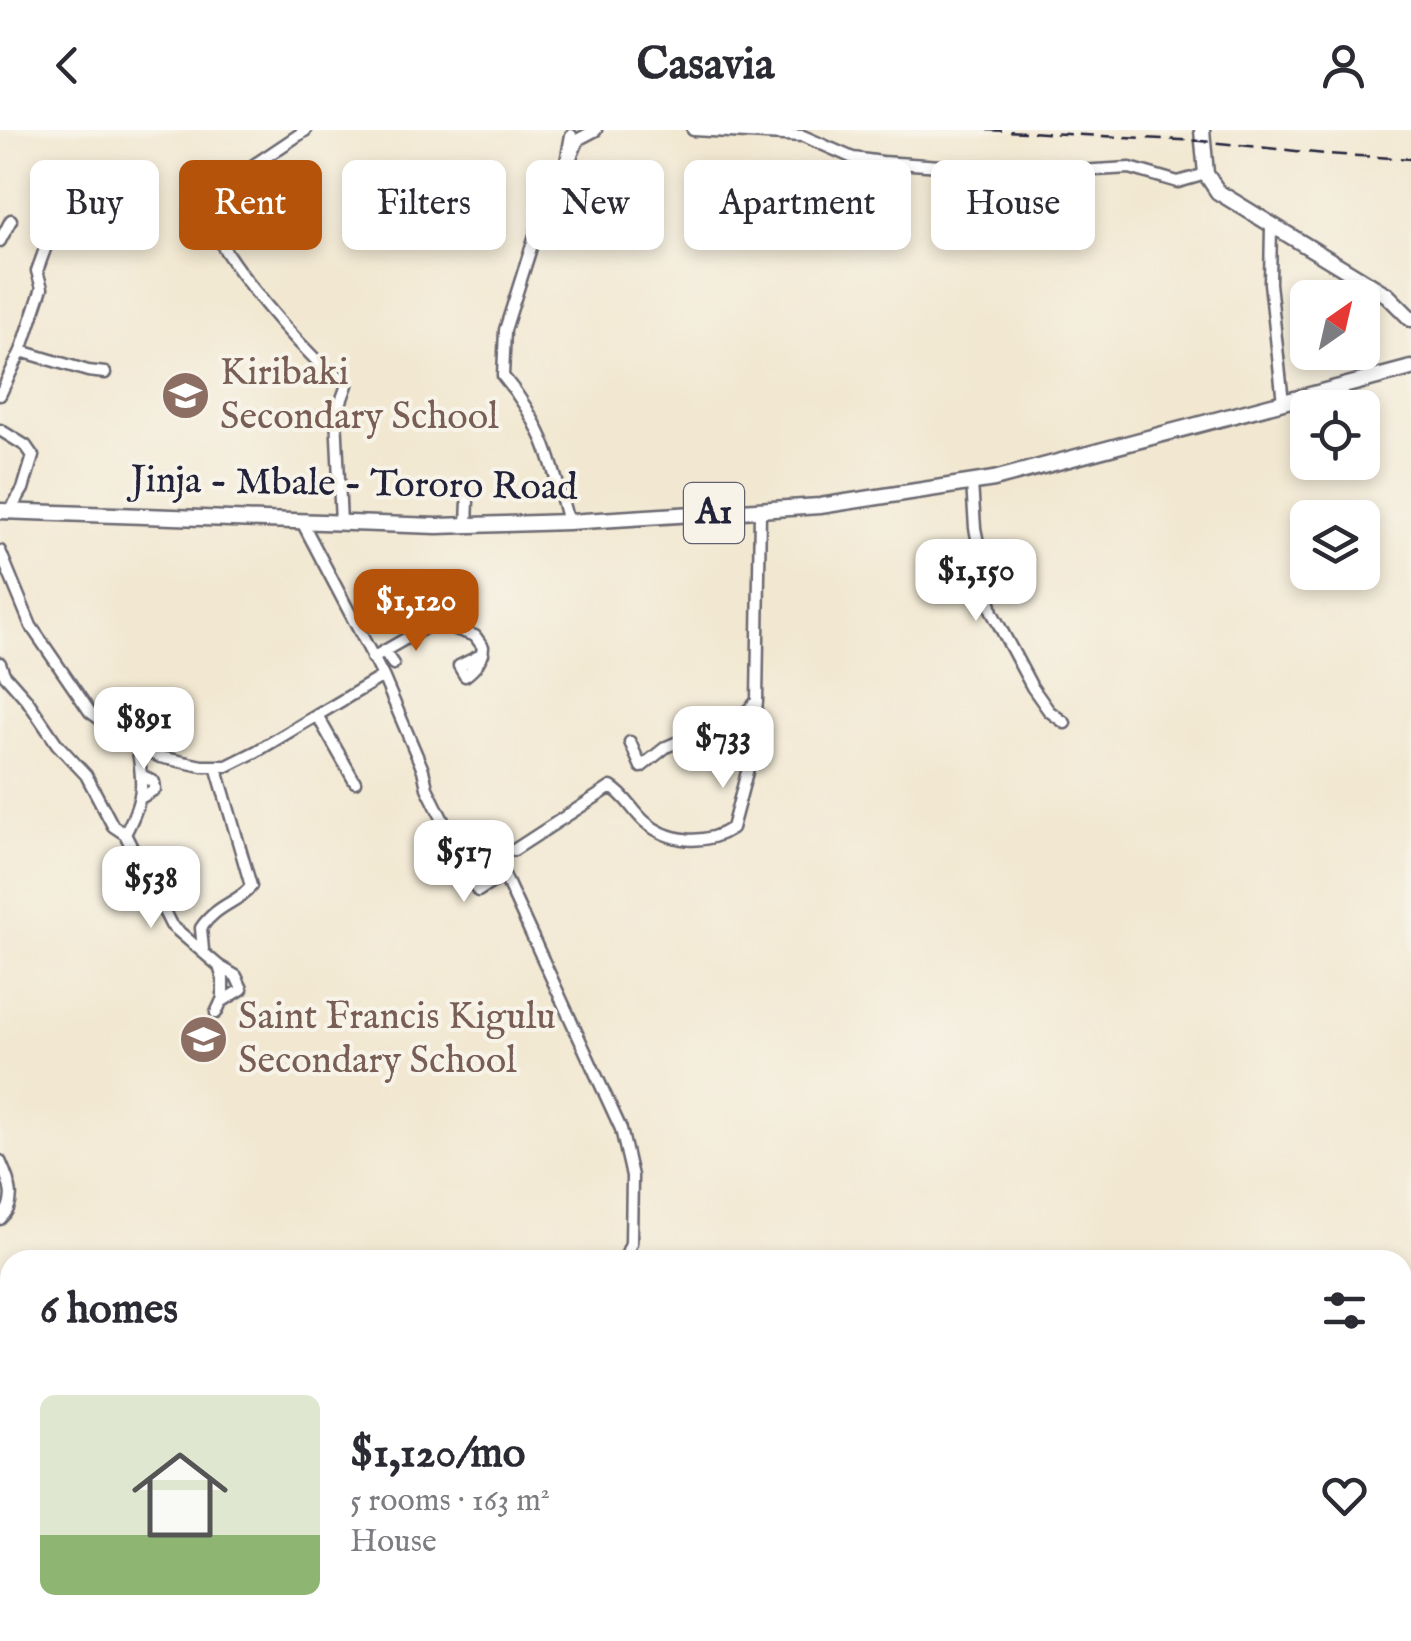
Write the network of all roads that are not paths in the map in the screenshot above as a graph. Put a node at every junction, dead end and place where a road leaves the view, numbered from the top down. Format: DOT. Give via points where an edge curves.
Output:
graph roads {
  1 [pos="306,130"];
  2 [pos="596,130"];
  3 [pos="693,130"];
  4 [pos="1202,130"];
  5 [pos="571,134"];
  6 [pos="566,160"];
  7 [pos="569,160"];
  8 [pos="1206,174"];
  9 [pos="11,220"];
  10 [pos="1271,225"];
  11 [pos="0,241"];
  12 [pos="46,250"];
  13 [pos="530,250"];
  14 [pos="1411,319"];
  15 [pos="21,352"];
  16 [pos="1411,368"];
  17 [pos="106,373"];
  18 [pos="0,396"];
  19 [pos="1283,402"];
  20 [pos="0,430"];
  21 [pos="972,482"];
  22 [pos="468,500"];
  23 [pos="760,510"];
  24 [pos="5,511"];
  25 [pos="302,522"];
  26 [pos="568,522"];
  27 [pos="340,524"];
  28 [pos="467,525"];
  29 [pos="0,551"];
  30 [pos="384,651"];
  31 [pos="483,654"];
  32 [pos="372,658"];
  33 [pos="0,663"];
  34 [pos="393,664"];
  35 [pos="383,676"];
  36 [pos="756,701"];
  37 [pos="317,715"];
  38 [pos="1065,723"];
  39 [pos="630,742"];
  40 [pos="137,746"];
  41 [pos="216,766"];
  42 [pos="355,782"];
  43 [pos="125,834"];
  44 [pos="514,850"];
  45 [pos="203,950"];
  46 [pos="219,966"];
  47 [pos="0,1161"];
  48 [pos="0,1219"];
  49 [pos="628,1250"];
  1 -- 27 [label="street" via="206,198 204,211 214,235 271,309 347,385 336,414"];
  2 -- 7 [label="street" via="580,139"];
  3 -- 8 [label="street" via="803,136 852,158 882,162 1043,173 1130,168 1178,182"];
  4 -- 8 [label="main road"];
  5 -- 6 [label="street"];
  8 -- 10 [label="main road" via="1218,192"];
  9 -- 11 [label="street"];
  10 -- 14 [label="main road" via="1387,295"];
  10 -- 19 [label="street"];
  12 -- 15 [label="street" via="37,271 42,288"];
  13 -- 26 [label="street" via="505,330 503,376 528,405 548,445"];
  15 -- 17 [label="street"];
  15 -- 18 [label="street"];
  16 -- 19 [label="main road, Jinja - Mbale - Tororo Road / A1"];
  19 -- 21 [label="main road, Jinja - Mbale - Tororo Road / A1"];
  20 -- 24 [label="street" via="33,456 23,489"];
  21 -- 23 [label="main road, Jinja - Mbale - Tororo Road / A1"];
  21 -- 38 [label="street" via="992,612 1032,687"];
  22 -- 28 [label="street"];
  23 -- 26 [label="main road, Jinja - Mbale - Tororo Road / A1"];
  23 -- 36 [label="street"];
  24 -- 25 [label="main road, Jinja - Mbale - Tororo Road / A1"];
  25 -- 27 [label="main road, Jinja - Mbale - Tororo Road / A1"];
  25 -- 32 [label="street"];
  26 -- 28 [label="main road, Jinja - Mbale - Tororo Road / A1"];
  27 -- 28 [label="main road, Jinja - Mbale - Tororo Road / A1"];
  29 -- 40 [label="street" via="32,626 90,712"];
  30 -- 31 [label="street" via="434,622 475,636"];
  30 -- 32 [label="street"];
  30 -- 34 [label="street"];
  32 -- 35 [label="street"];
  33 -- 43 [label="street"];
  35 -- 37 [label="street"];
  35 -- 49 [label="street" via="427,788 478,891 504,875 621,1128 632,1176"];
  36 -- 39 [label="street" via="746,712 666,746 640,767"];
  36 -- 44 [label="street" via="744,793 732,828 719,837 674,838 647,824 612,787"];
  37 -- 41 [label="street" via="257,751"];
  37 -- 42 [label="street"];
  40 -- 41 [label="street" via="160,758"];
  40 -- 43 [label="street" via="142,797"];
  41 -- 45 [label="street" via="251,886 210,914 201,928"];
  43 -- 45 [label="street" via="170,925"];
  45 -- 46 [label="street"];
  46 -- 46 [label="street" via="223,979 218,1008 242,989"];
  47 -- 48 [label="street" via="12,1188"];
}
